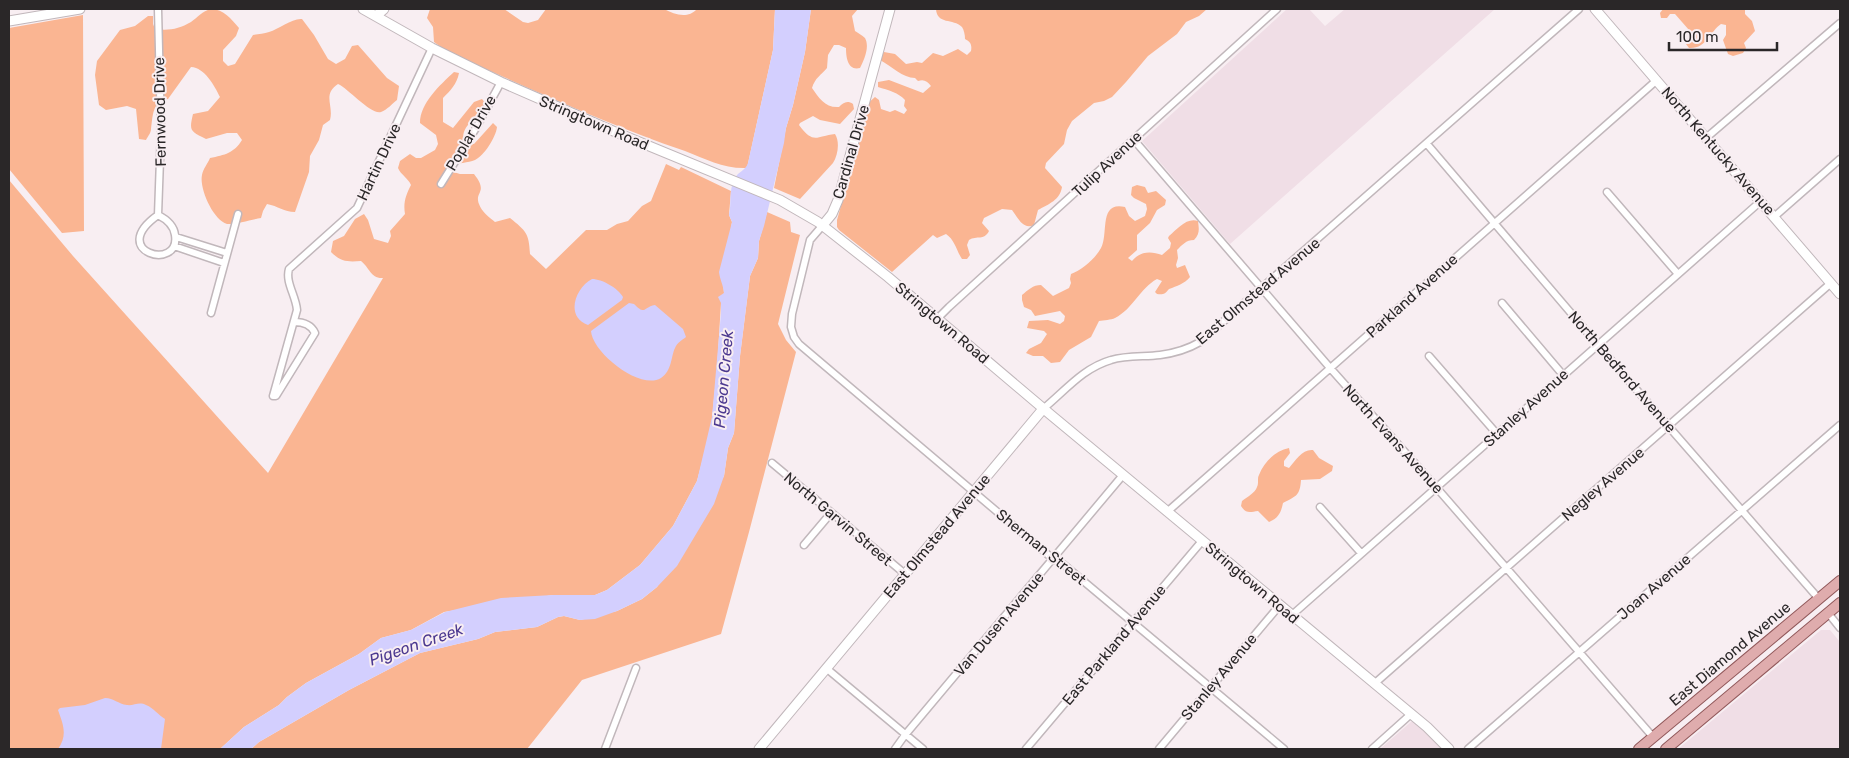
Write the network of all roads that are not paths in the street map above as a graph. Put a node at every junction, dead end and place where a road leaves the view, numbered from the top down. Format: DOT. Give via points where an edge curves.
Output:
graph roads {
  1 [pos="80,9"];
  2 [pos="158,9"];
  3 [pos="363,9"];
  4 [pos="384,9"];
  5 [pos="890,9"];
  6 [pos="1277,9"];
  7 [pos="1579,9"];
  8 [pos="1596,9"];
  9 [pos="376,16"];
  10 [pos="9,21"];
  11 [pos="1840,23"];
  12 [pos="432,48"];
  13 [pos="1657,80"];
  14 [pos="501,82"];
  15 [pos="1706,138"];
  16 [pos="1134,140"];
  17 [pos="1427,144"];
  18 [pos="1840,159"];
  19 [pos="442,184"];
  20 [pos="1608,192"];
  21 [pos="1761,201"];
  22 [pos="238,214"];
  23 [pos="158,215"];
  24 [pos="1774,217"];
  25 [pos="1495,223"];
  26 [pos="823,225"];
  27 [pos="176,237"];
  28 [pos="174,246"];
  29 [pos="227,253"];
  30 [pos="224,263"];
  31 [pos="1678,274"];
  32 [pos="1831,283"];
  33 [pos="1263,289"];
  34 [pos="1840,294"];
  35 [pos="1502,303"];
  36 [pos="211,313"];
  37 [pos="938,321"];
  38 [pos="294,322"];
  39 [pos="799,344"];
  40 [pos="1598,344"];
  41 [pos="1429,356"];
  42 [pos="1331,368"];
  43 [pos="1563,374"];
  44 [pos="1043,409"];
  45 [pos="1840,425"];
  46 [pos="1669,426"];
  47 [pos="1497,434"];
  48 [pos="772,463"];
  49 [pos="1123,475"];
  50 [pos="1436,487"];
  51 [pos="974,491"];
  52 [pos="1320,507"];
  53 [pos="1742,511"];
  54 [pos="1167,512"];
  55 [pos="831,513"];
  56 [pos="1202,541"];
  57 [pos="804,545"];
  58 [pos="1361,553"];
  59 [pos="1053,559"];
  60 [pos="1506,568"];
  61 [pos="905,574"];
  62 [pos="1840,581"];
  63 [pos="1819,599"];
  64 [pos="1840,603"];
  65 [pos="1279,606"];
  66 [pos="1828,613"];
  67 [pos="1292,615"];
  68 [pos="1133,622"];
  69 [pos="1840,628"];
  70 [pos="1579,653"];
  71 [pos="636,668"];
  72 [pos="826,668"];
  73 [pos="1374,684"];
  74 [pos="1211,688"];
  75 [pos="1411,714"];
  76 [pos="905,735"];
  77 [pos="1653,738"];
  78 [pos="605,749"];
  79 [pos="759,749"];
  80 [pos="895,749"];
  81 [pos="922,749"];
  82 [pos="1026,749"];
  83 [pos="1159,749"];
  84 [pos="1284,749"];
  85 [pos="1372,749"];
  86 [pos="1449,749"];
  87 [pos="1468,749"];
  88 [pos="1639,749"];
  89 [pos="1666,749"];
  1 -- 10 [label="main road"];
  2 -- 23 [label="street, Fernwood Drive" via="161,132"];
  3 -- 9 [label="main road, Stringtown Road"];
  4 -- 9 [label="main road"];
  5 -- 26 [label="main road, Cardinal Drive" via="838,200"];
  6 -- 16 [label="street, Tulip Avenue"];
  7 -- 17 [label="street, East Olmstead Avenue"];
  8 -- 13 [label="main road, North Kentucky Avenue"];
  9 -- 12 [label="main road, Stringtown Road"];
  11 -- 15 [label="street"];
  12 -- 14 [label="main road, Stringtown Road"];
  12 -- 38 [label="street, Hartin Drive" via="357,208 289,269 297,310"];
  13 -- 15 [label="main road, North Kentucky Avenue"];
  13 -- 25 [label="street, Parkland Avenue"];
  14 -- 19 [label="street, Poplar Drive"];
  14 -- 26 [label="main road, Stringtown Road" via="772,197"];
  15 -- 21 [label="main road, North Kentucky Avenue"];
  16 -- 33 [label="street, North Evans Avenue"];
  16 -- 37 [label="street, Tulip Avenue" via="949,307"];
  17 -- 25 [label="street, North Bedford Avenue"];
  17 -- 33 [label="street, East Olmstead Avenue"];
  18 -- 24 [label="street"];
  20 -- 31 [label="street"];
  21 -- 24 [label="main road, North Kentucky Avenue"];
  21 -- 31 [label="street, Stanley Avenue"];
  22 -- 29 [label="street"];
  23 -- 27 [label="street" via="166,219"];
  23 -- 28 [label="street" via="143,229 140,243 150,254 159,255"];
  24 -- 32 [label="main road, North Kentucky Avenue"];
  25 -- 40 [label="street, North Bedford Avenue"];
  25 -- 42 [label="street, Parkland Avenue"];
  26 -- 37 [label="main road, Stringtown Road"];
  26 -- 39 [label="street, Cardinal Drive" via="810,240 792,314 791,327"];
  27 -- 28 [label="street"];
  27 -- 29 [label="street"];
  28 -- 30 [label="street"];
  29 -- 30 [label="street"];
  30 -- 36 [label="street"];
  31 -- 40 [label="street, Stanley Avenue"];
  32 -- 34 [label="main road, North Kentucky Avenue"];
  32 -- 46 [label="street, Negley Avenue"];
  33 -- 42 [label="street, North Evans Avenue"];
  33 -- 44 [label="street, East Olmstead Avenue" via="1199,343 1176,352 1103,362 1073,382"];
  35 -- 43 [label="street"];
  37 -- 44 [label="main road, Stringtown Road"];
  38 -- 38 [label="street, Hartin Drive" via="273,396 281,389 315,333 303,322"];
  39 -- 51 [label="street, Sherman Street"];
  40 -- 43 [label="street, Stanley Avenue"];
  40 -- 46 [label="street, North Bedford Avenue"];
  41 -- 47 [label="street"];
  42 -- 50 [label="street, North Evans Avenue"];
  42 -- 54 [label="street, Parkland Avenue"];
  43 -- 47 [label="street, Stanley Avenue"];
  44 -- 49 [label="main road, Stringtown Road"];
  44 -- 51 [label="main road, East Olmstead Avenue"];
  45 -- 53 [label="street, Joan Avenue"];
  46 -- 53 [label="street, North Bedford Avenue"];
  46 -- 60 [label="street, Negley Avenue"];
  47 -- 50 [label="street, Stanley Avenue"];
  48 -- 55 [label="street, North Garvin Street"];
  49 -- 54 [label="main road, Stringtown Road"];
  49 -- 59 [label="street, Van Dusen Avenue"];
  50 -- 58 [label="street, Stanley Avenue"];
  50 -- 60 [label="street, North Evans Avenue"];
  51 -- 59 [label="street, Sherman Street"];
  51 -- 61 [label="main road, East Olmstead Avenue"];
  52 -- 58 [label="street"];
  53 -- 63 [label="street, North Bedford Avenue"];
  53 -- 70 [label="street, Joan Avenue"];
  54 -- 56 [label="main road, Stringtown Road"];
  55 -- 57 [label="street"];
  55 -- 61 [label="street, North Garvin Street"];
  56 -- 65 [label="main road, Stringtown Road"];
  56 -- 68 [label="street, East Parkland Avenue"];
  58 -- 67 [label="street, Stanley Avenue"];
  59 -- 68 [label="street, Sherman Street"];
  59 -- 76 [label="street, Van Dusen Avenue"];
  60 -- 70 [label="street, North Evans Avenue"];
  60 -- 73 [label="street, Negley Avenue"];
  61 -- 72 [label="main road, East Olmstead Avenue"];
  62 -- 63 [label="main road, East Diamond Avenue"];
  63 -- 77 [label="main road, East Diamond Avenue"];
  64 -- 66 [label="main road"];
  65 -- 67 [label="main road, Stringtown Road"];
  65 -- 74 [label="street, Stanley Avenue"];
  66 -- 69 [label="street"];
  66 -- 89 [label="main road"];
  67 -- 73 [label="main road, Stringtown Road"];
  68 -- 74 [label="street, Sherman Street"];
  68 -- 82 [label="street, East Parkland Avenue"];
  70 -- 77 [label="street, North Evans Avenue"];
  70 -- 87 [label="street, Joan Avenue"];
  71 -- 78 [label="street"];
  72 -- 76 [label="street"];
  72 -- 79 [label="main road, East Olmstead Avenue"];
  73 -- 75 [label="main road, Stringtown Road"];
  74 -- 83 [label="street, Stanley Avenue"];
  74 -- 84 [label="street, Sherman Street"];
  75 -- 85 [label="street"];
  75 -- 86 [label="main road, Stringtown Road"];
  76 -- 80 [label="street, Van Dusen Avenue"];
  76 -- 81 [label="street"];
  77 -- 88 [label="main road, East Diamond Avenue"];
}
